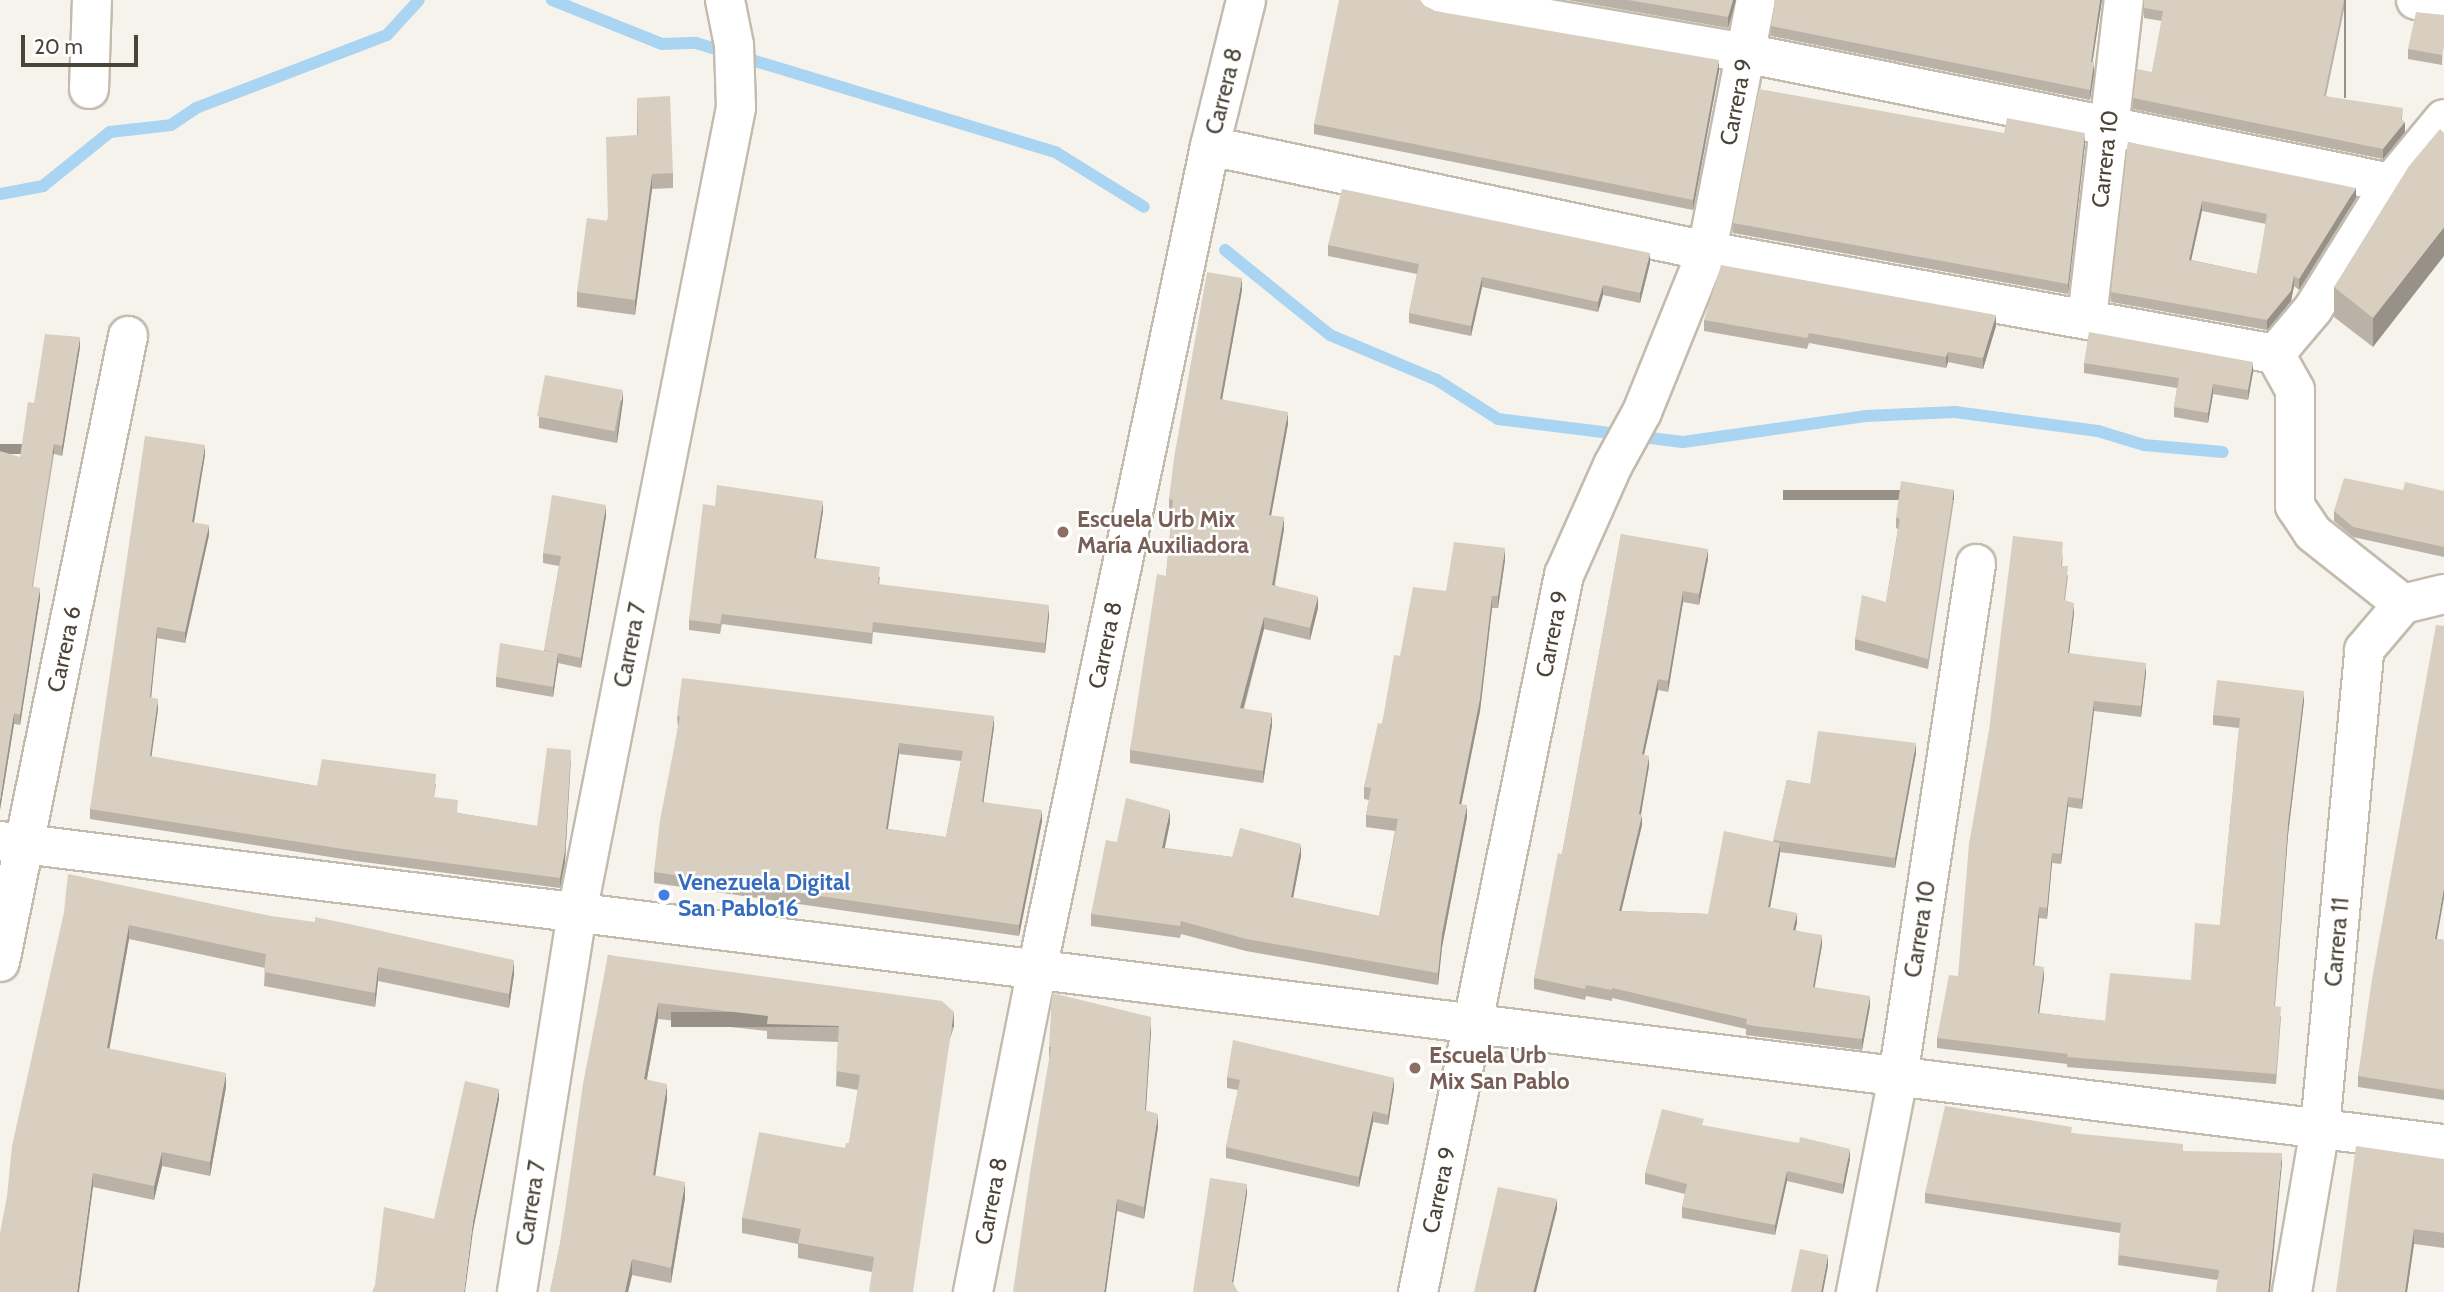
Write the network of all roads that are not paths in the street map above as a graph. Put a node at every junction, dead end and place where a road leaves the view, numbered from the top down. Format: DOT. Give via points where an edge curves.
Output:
graph roads {
  1 [pos="92,0"];
  2 [pos="724,0"];
  3 [pos="1245,0"];
  4 [pos="1439,0"];
  5 [pos="1756,0"];
  6 [pos="2124,0"];
  7 [pos="2416,0"];
  8 [pos="2444,5"];
  9 [pos="1745,53"];
  10 [pos="89,89"];
  11 [pos="2444,119"];
  12 [pos="2108,126"];
  13 [pos="1210,146"];
  14 [pos="2391,183"];
  15 [pos="1707,251"];
  16 [pos="2087,318"];
  17 [pos="128,336"];
  18 [pos="2275,354"];
  19 [pos="1976,564"];
  20 [pos="2444,594"];
  21 [pos="2403,604"];
  22 [pos="12,842"];
  23 [pos="577,913"];
  24 [pos="0,962"];
  25 [pos="1037,970"];
  26 [pos="1473,1025"];
  27 [pos="1898,1077"];
  28 [pos="2320,1128"];
  29 [pos="2444,1144"];
  30 [pos="517,1292"];
  31 [pos="974,1292"];
  32 [pos="1418,1292"];
  33 [pos="1856,1292"];
  34 [pos="2292,1292"];
  1 -- 10 [label="street"];
  2 -- 23 [label="street, Carrera 7" via="734,45 736,108"];
  3 -- 13 [label="street, Carrera 8"];
  4 -- 9 [label="street"];
  5 -- 9 [label="street, Carrera 9"];
  6 -- 12 [label="street, Carrera 10"];
  7 -- 8 [label="street"];
  9 -- 12 [label="street"];
  9 -- 15 [label="street, Carrera 9"];
  11 -- 14 [label="street"];
  12 -- 14 [label="street"];
  12 -- 16 [label="street, Carrera 10"];
  13 -- 15 [label="street"];
  13 -- 25 [label="street, Carrera 8"];
  14 -- 18 [label="street" via="2313,309"];
  15 -- 16 [label="street"];
  15 -- 26 [label="street, Carrera 9" via="1642,412 1564,575"];
  16 -- 18 [label="street"];
  17 -- 22 [label="street, Carrera 6"];
  18 -- 21 [label="street" via="2295,390 2295,506 2313,533"];
  19 -- 27 [label="street, Carrera 10"];
  20 -- 21 [label="street"];
  21 -- 28 [label="street, Carrera 11" via="2364,650"];
  22 -- 23 [label="street"];
  22 -- 24 [label="street, Carrera 6"];
  23 -- 25 [label="street"];
  23 -- 30 [label="street, Carrera 7"];
  25 -- 26 [label="street"];
  25 -- 31 [label="street, Carrera 8"];
  26 -- 27 [label="street"];
  26 -- 32 [label="street, Carrera 9"];
  27 -- 28 [label="street"];
  27 -- 33 [label="street, Carrera 10"];
  28 -- 29 [label="street"];
  28 -- 34 [label="street, Carrera 11"];
}
